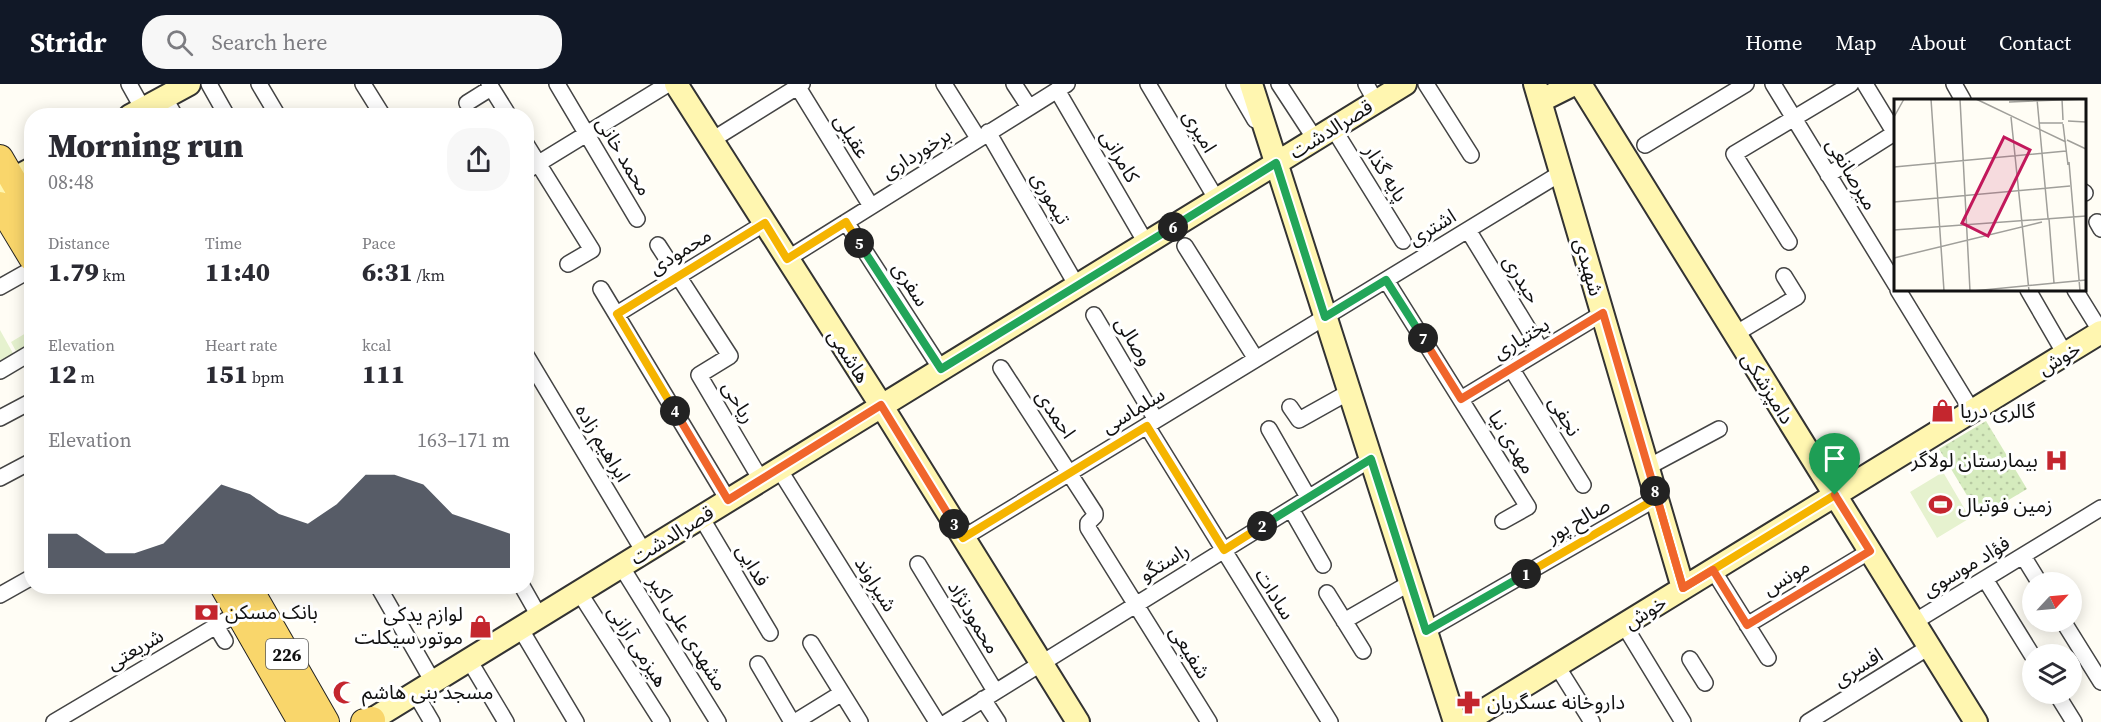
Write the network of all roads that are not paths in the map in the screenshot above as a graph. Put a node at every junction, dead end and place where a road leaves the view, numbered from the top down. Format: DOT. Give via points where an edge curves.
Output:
graph roads {
  1 [pos="129,84"];
  2 [pos="189,84"];
  3 [pos="209,84"];
  4 [pos="259,84"];
  5 [pos="363,84"];
  6 [pos="557,84"];
  7 [pos="668,84"];
  8 [pos="675,84"];
  9 [pos="944,84"];
  10 [pos="1014,84"];
  11 [pos="1148,84"];
  12 [pos="1234,84"];
  13 [pos="1251,84"];
  14 [pos="1279,84"];
  15 [pos="1405,84"];
  16 [pos="1426,84"];
  17 [pos="1574,84"];
  18 [pos="1580,84"];
  19 [pos="1746,84"];
  20 [pos="1773,84"];
  21 [pos="1851,84"];
  22 [pos="1865,84"];
  23 [pos="798,85"];
  24 [pos="490,86"];
  25 [pos="1062,87"];
  26 [pos="1371,93"];
  27 [pos="1538,93"];
  28 [pos="467,103"];
  29 [pos="170,106"];
  30 [pos="1029,107"];
  31 [pos="136,108"];
  32 [pos="222,108"];
  33 [pos="273,108"];
  34 [pos="377,108"];
  35 [pos="504,108"];
  36 [pos="1794,119"];
  37 [pos="1894,131"];
  38 [pos="586,134"];
  39 [pos="1324,134"];
  40 [pos="1894,134"];
  41 [pos="983,135"];
  42 [pos="712,140"];
  43 [pos="1645,145"];
  44 [pos="1273,154"];
  45 [pos="1471,155"];
  46 [pos="534,166"];
  47 [pos="534,168"];
  48 [pos="11,173"];
  49 [pos="1562,173"];
  50 [pos="1828,175"];
  51 [pos="24,198"];
  52 [pos="1217,200"];
  53 [pos="0,205"];
  54 [pos="871,206"];
  55 [pos="637,219"];
  56 [pos="846,222"];
  57 [pos="765,223"];
  58 [pos="1468,230"];
  59 [pos="1403,241"];
  60 [pos="1789,242"];
  61 [pos="1146,243"];
  62 [pos="24,245"];
  63 [pos="658,245"];
  64 [pos="1185,246"];
  65 [pos="787,259"];
  66 [pos="568,264"];
  67 [pos="24,274"];
  68 [pos="1784,276"];
  69 [pos="678,277"];
  70 [pos="1386,280"];
  71 [pos="1894,282"];
  72 [pos="1077,286"];
  73 [pos="0,287"];
  74 [pos="602,289"];
  75 [pos="1899,291"];
  76 [pos="2029,291"];
  77 [pos="2076,291"];
  78 [pos="1603,313"];
  79 [pos="617,314"];
  80 [pos="1094,315"];
  81 [pos="1325,317"];
  82 [pos="2101,332"];
  83 [pos="1735,334"];
  84 [pos="1541,350"];
  85 [pos="2065,354"];
  86 [pos="24,357"];
  87 [pos="1256,359"];
  88 [pos="534,368"];
  89 [pos="1001,368"];
  90 [pos="1511,368"];
  91 [pos="941,369"];
  92 [pos="0,371"];
  93 [pos="1349,392"];
  94 [pos="1461,399"];
  95 [pos="24,405"];
  96 [pos="881,405"];
  97 [pos="1290,407"];
  98 [pos="1972,411"];
  99 [pos="0,418"];
  100 [pos="1152,423"];
  101 [pos="1269,429"];
  102 [pos="1719,429"];
  103 [pos="1371,459"];
  104 [pos="24,465"];
  105 [pos="1648,467"];
  106 [pos="1070,473"];
  107 [pos="770,475"];
  108 [pos="0,478"];
  109 [pos="1583,485"];
  110 [pos="1835,495"];
  111 [pos="1308,498"];
  112 [pos="1657,498"];
  113 [pos="728,500"];
  114 [pos="1291,508"];
  115 [pos="2099,515"];
  116 [pos="701,517"];
  117 [pos="1503,521"];
  118 [pos="963,538"];
  119 [pos="1224,550"];
  120 [pos="1870,551"];
  121 [pos="644,552"];
  122 [pos="2023,556"];
  123 [pos="918,564"];
  124 [pos="1323,565"];
  125 [pos="621,566"];
  126 [pos="1713,570"];
  127 [pos="2033,572"];
  128 [pos="1985,579"];
  129 [pos="24,582"];
  130 [pos="1410,583"];
  131 [pos="1683,588"];
  132 [pos="579,592"];
  133 [pos="1327,593"];
  134 [pos="227,594"];
  135 [pos="252,594"];
  136 [pos="382,594"];
  137 [pos="527,594"];
  138 [pos="0,595"];
  139 [pos="1136,604"];
  140 [pos="238,613"];
  141 [pos="539,616"];
  142 [pos="1344,621"];
  143 [pos="1914,622"];
  144 [pos="1624,625"];
  145 [pos="1747,625"];
  146 [pos="216,626"];
  147 [pos="520,628"];
  148 [pos="1426,631"];
  149 [pos="2070,632"];
  150 [pos="770,633"];
  151 [pos="225,641"];
  152 [pos="811,643"];
  153 [pos="2025,644"];
  154 [pos="1929,647"];
  155 [pos="1363,651"];
  156 [pos="1768,658"];
  157 [pos="1690,659"];
  158 [pos="469,660"];
  159 [pos="1041,663"];
  160 [pos="758,664"];
  161 [pos="1557,666"];
  162 [pos="2101,682"];
  163 [pos="1705,683"];
  164 [pos="424,687"];
  165 [pos="842,693"];
  166 [pos="989,695"];
  167 [pos="2063,704"];
  168 [pos="322,719"];
  169 [pos="368,721"];
  170 [pos="54,722"];
  171 [pos="432,722"];
  172 [pos="506,722"];
  173 [pos="576,722"];
  174 [pos="662,722"];
  175 [pos="718,722"];
  176 [pos="794,722"];
  177 [pos="860,722"];
  178 [pos="937,722"];
  179 [pos="947,722"];
  180 [pos="998,722"];
  181 [pos="1077,722"];
  182 [pos="1209,722"];
  183 [pos="1330,722"];
  184 [pos="1455,722"];
  185 [pos="1465,722"];
  186 [pos="1592,722"];
  187 [pos="1683,722"];
  188 [pos="1808,722"];
  189 [pos="1976,722"];
  190 [pos="2074,722"];
  1 -- 31 [label="street"];
  2 -- 29 [label="street"];
  3 -- 32 [label="street"];
  4 -- 33 [label="street"];
  5 -- 34 [label="street"];
  6 -- 38 [label="street, محمد خانی"];
  7 -- 38 [label="street"];
  8 -- 42 [label="street, هاشمی"];
  9 -- 41 [label="street, تیموری"];
  10 -- 30 [label="street"];
  11 -- 52 [label="street, امیری"];
  12 -- 44 [label="street"];
  13 -- 44 [label="street"];
  14 -- 39 [label="street, پایه گذار"];
  15 -- 26 [label="street, قصرالدشت"];
  16 -- 45 [label="street"];
  17 -- 27 [label="street"];
  18 -- 83 [label="street, دامپزشکی"];
  19 -- 43 [label="street"];
  20 -- 36 [label="street, میرصانعی"];
  21 -- 36 [label="street"];
  22 -- 37 [label="street"];
  23 -- 42 [label="street"];
  23 -- 54 [label="street, عقیلی"];
  24 -- 28 [label="street"];
  24 -- 35 [label="street"];
  25 -- 30 [label="street, برخورداری"];
  25 -- 61 [label="street, کامرانی"];
  26 -- 39 [label="street, قصرالدشت"];
  27 -- 49 [label="street, شهیدی"];
  30 -- 41 [label="street, برخورداری"];
  36 -- 50 [label="street, میرصانعی"];
  36 -- 60 [label="street" via="1734,154"];
  38 -- 46 [label="street"];
  38 -- 55 [label="street, محمد خانی"];
  39 -- 44 [label="street, قصرالدشت"];
  39 -- 59 [label="street, پایه گذار"];
  40 -- 50 [label="street"];
  41 -- 54 [label="street, برخورداری"];
  41 -- 72 [label="street, تیموری"];
  42 -- 57 [label="street, هاشمی"];
  44 -- 52 [label="street, قصرالدشت"];
  44 -- 81 [label="street"];
  47 -- 66 [label="street" via="592,250"];
  48 -- 51 [label="main road"];
  49 -- 58 [label="street, اشتری"];
  49 -- 78 [label="street, شهیدی"];
  50 -- 71 [label="street, میرصانعی"];
  52 -- 61 [label="street, قصرالدشت"];
  53 -- 62 [label="main road"];
  54 -- 56 [label="street, برخورداری"];
  56 -- 65 [label="street, برخورداری"];
  56 -- 91 [label="street, سفری"];
  57 -- 65 [label="street, هاشمی"];
  57 -- 69 [label="street, محمودی"];
  58 -- 70 [label="street, اشتری"];
  58 -- 84 [label="street, حیدری"];
  61 -- 72 [label="street, قصرالدشت"];
  63 -- 69 [label="street"];
  64 -- 87 [label="street"];
  65 -- 96 [label="street, هاشمی"];
  67 -- 73 [label="street"];
  68 -- 83 [label="street" via="1797,297"];
  69 -- 79 [label="street, محمودی"];
  69 -- 107 [label="street, ریاحی" via="730,356 699,375"];
  70 -- 81 [label="street, اشتری"];
  70 -- 94 [label="street, مهدی نیا"];
  72 -- 91 [label="street, قصرالدشت"];
  74 -- 79 [label="street"];
  75 -- 98 [label="street"];
  76 -- 85 [label="street"];
  77 -- 82 [label="street"];
  78 -- 84 [label="street, بختیاری"];
  78 -- 105 [label="street, شهیدی"];
  79 -- 113 [label="street"];
  80 -- 100 [label="street, وصالی"];
  81 -- 87 [label="street, سلماسی"];
  81 -- 93 [label="street"];
  82 -- 85 [label="street, خوش"];
  83 -- 110 [label="street, دامپزشکی"];
  84 -- 90 [label="street, بختیاری"];
  85 -- 98 [label="street, خوش"];
  86 -- 92 [label="street"];
  87 -- 100 [label="street, سلماسی"];
  88 -- 121 [label="street, ابراهیم زاده"];
  89 -- 106 [label="street, احمدی"];
  90 -- 94 [label="street, بختیاری"];
  90 -- 109 [label="street, نجفی"];
  91 -- 96 [label="street, قصرالدشت"];
  93 -- 97 [label="street" via="1299,420"];
  93 -- 103 [label="street"];
  94 -- 117 [label="street, مهدی نیا" via="1528,507"];
  95 -- 99 [label="street"];
  96 -- 107 [label="street, قصرالدشت"];
  96 -- 118 [label="street, هاشمی"];
  98 -- 110 [label="street, خوش"];
  100 -- 106 [label="street, سلماسی"];
  100 -- 119 [label="street, سادات"];
  101 -- 111 [label="street"];
  102 -- 105 [label="street"];
  103 -- 111 [label="street, راستگو"];
  103 -- 130 [label="street"];
  104 -- 108 [label="street"];
  105 -- 112 [label="street, شهیدی"];
  106 -- 118 [label="street, سلماسی"];
  106 -- 139 [label="street, احمدی" via="1095,513 1088,528"];
  107 -- 113 [label="street, قصرالدشت"];
  107 -- 178 [label="street, شیراوند"];
  110 -- 120 [label="street, دامپزشکی"];
  110 -- 126 [label="street, خوش"];
  111 -- 114 [label="street, راستگو"];
  112 -- 131 [label="street, شهیدی"];
  112 -- 148 [label="street, صالح پور"];
  113 -- 116 [label="street, قصرالدشت"];
  114 -- 119 [label="street, راستگو"];
  114 -- 124 [label="street"];
  115 -- 122 [label="street, فؤاد موسوی"];
  116 -- 121 [label="street, قصرالدشت"];
  116 -- 150 [label="street, فدایی"];
  118 -- 159 [label="street, هاشمی"];
  119 -- 139 [label="street, راستگو"];
  119 -- 183 [label="street, سادات"];
  120 -- 143 [label="street, دامپزشکی"];
  120 -- 145 [label="street, مونس"];
  121 -- 125 [label="street, قصرالدشت"];
  122 -- 127 [label="street"];
  122 -- 128 [label="street, فؤاد موسوی"];
  123 -- 166 [label="street, محمودنژاد"];
  125 -- 132 [label="street, قصرالدشت"];
  125 -- 175 [label="street, مشهدی علی اکبر"];
  126 -- 131 [label="street, خوش"];
  126 -- 145 [label="street"];
  128 -- 143 [label="street, فؤاد موسوی"];
  128 -- 153 [label="street"];
  129 -- 138 [label="street"];
  130 -- 142 [label="street"];
  130 -- 148 [label="street"];
  131 -- 144 [label="street, خوش"];
  132 -- 141 [label="street, قصرالدشت"];
  132 -- 174 [label="street, هیزمی آرانی"];
  133 -- 142 [label="street"];
  134 -- 140 [label="main road, 226"];
  135 -- 168 [label="main road, 226"];
  136 -- 164 [label="street"];
  137 -- 141 [label="street"];
  139 -- 159 [label="street, راستگو"];
  139 -- 182 [label="street, شفیعی"];
  140 -- 146 [label="street, شریعتی"];
  140 -- 168 [label="main road, 226"];
  141 -- 147 [label="street, قصرالدشت"];
  142 -- 155 [label="street"];
  143 -- 154 [label="street, دامپزشکی"];
  144 -- 161 [label="street, خوش"];
  144 -- 187 [label="street"];
  145 -- 156 [label="street"];
  146 -- 151 [label="street"];
  146 -- 170 [label="street, شریعتی"];
  147 -- 158 [label="street, قصرالدشت"];
  147 -- 173 [label="street"];
  148 -- 184 [label="street"];
  149 -- 162 [label="street"];
  152 -- 165 [label="street"];
  154 -- 188 [label="street, افسری"];
  154 -- 189 [label="street, دامپزشکی"];
  157 -- 163 [label="street"];
  158 -- 164 [label="street, قصرالدشت"];
  158 -- 172 [label="street"];
  159 -- 166 [label="street, راستگو"];
  159 -- 181 [label="street, هاشمی"];
  160 -- 176 [label="street"];
  161 -- 185 [label="street, خوش"];
  161 -- 186 [label="street"];
  164 -- 169 [label="street, قصرالدشت"];
  164 -- 171 [label="street"];
  165 -- 176 [label="street"];
  165 -- 177 [label="street"];
  166 -- 179 [label="street, راستگو"];
  166 -- 180 [label="street, محمودنژاد"];
  167 -- 190 [label="street"];
}
